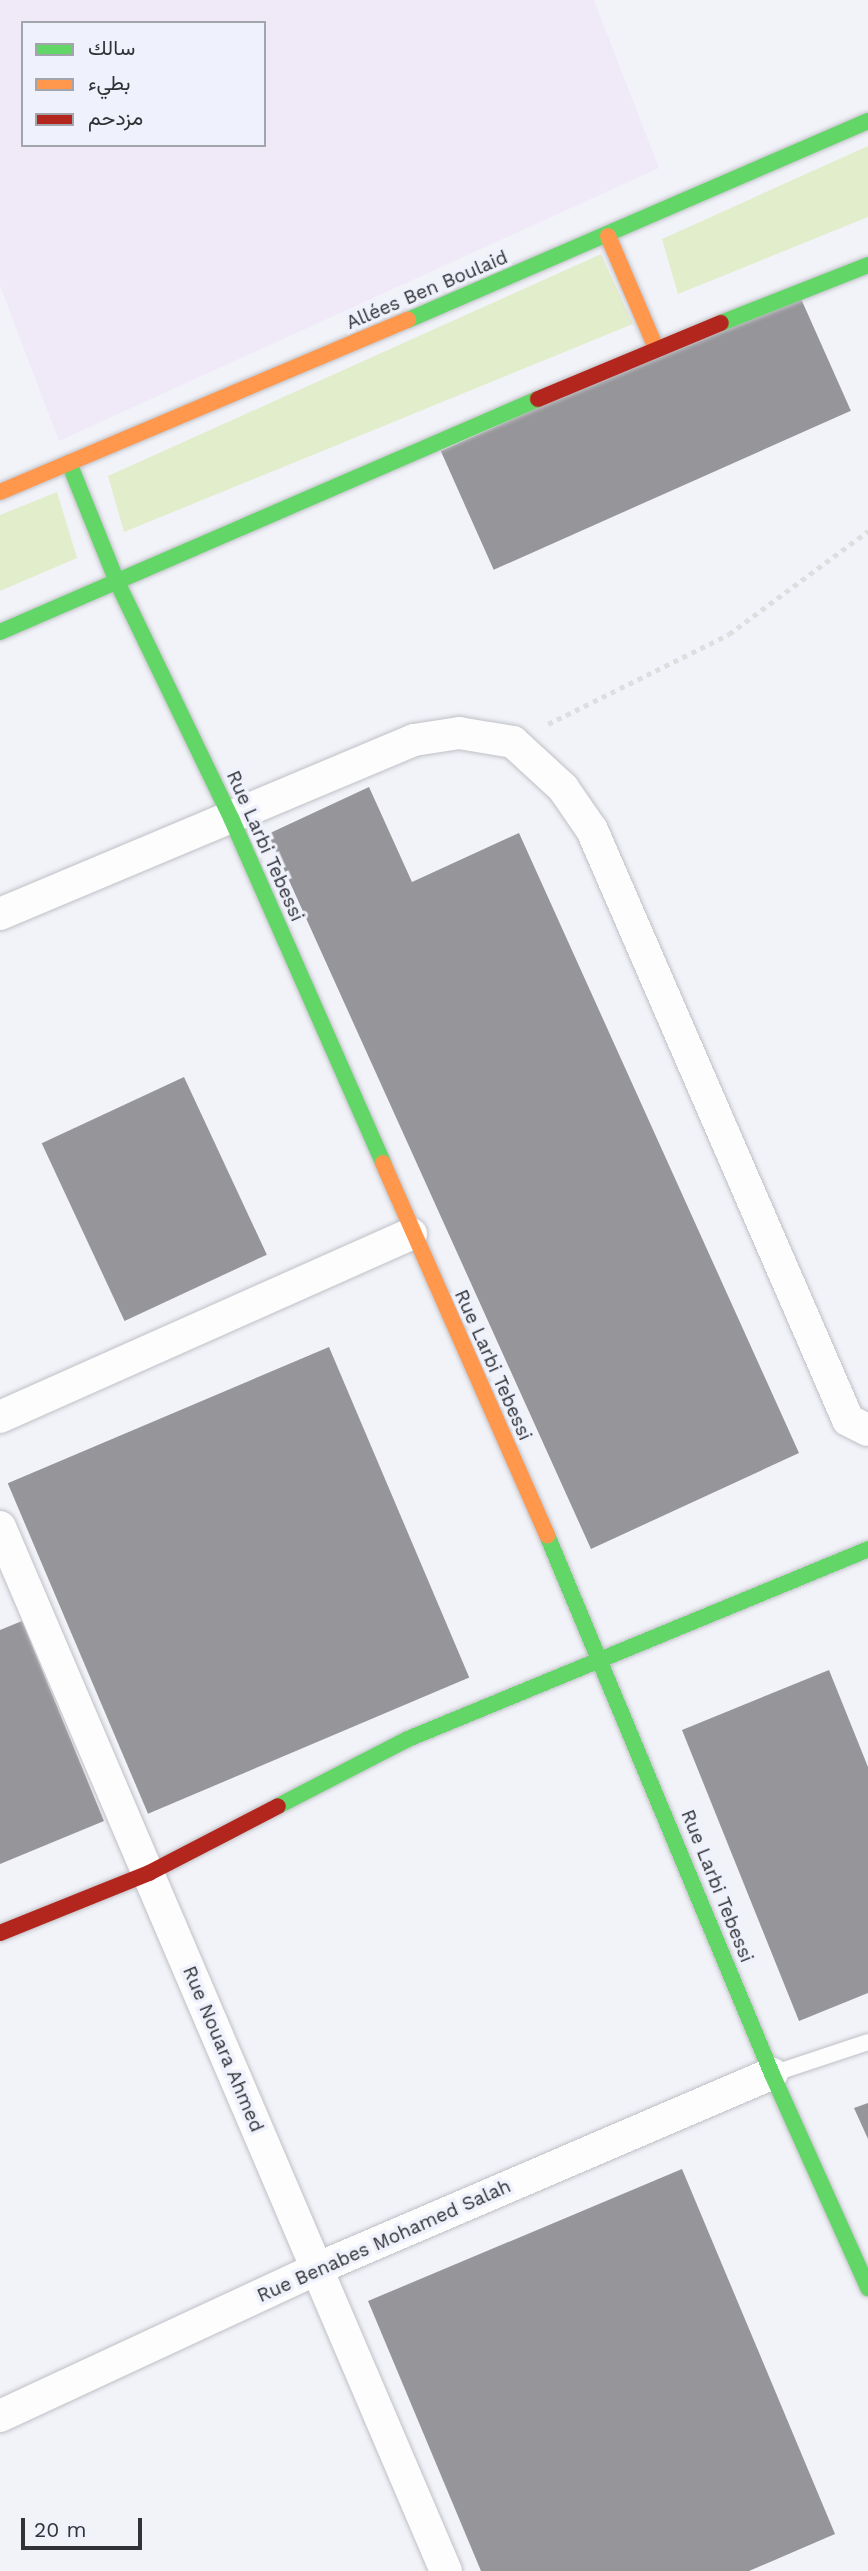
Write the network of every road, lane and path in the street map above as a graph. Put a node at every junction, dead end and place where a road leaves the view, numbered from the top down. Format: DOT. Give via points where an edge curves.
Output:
graph roads {
  1 [pos="868,121"];
  2 [pos="608,236"];
  3 [pos="868,265"];
  4 [pos="656,348"];
  5 [pos="68,463"];
  6 [pos="0,492"];
  7 [pos="868,531"];
  8 [pos="117,582"];
  9 [pos="0,632"];
  10 [pos="513,742"];
  11 [pos="232,820"];
  12 [pos="0,914"];
  13 [pos="411,1234"];
  14 [pos="0,1417"];
  15 [pos="868,1430"];
  16 [pos="0,1527"];
  17 [pos="868,1549"];
  18 [pos="603,1661"];
  19 [pos="149,1873"];
  20 [pos="0,1933"];
  21 [pos="868,2042"];
  22 [pos="772,2074"];
  23 [pos="316,2269"];
  24 [pos="868,2288"];
  25 [pos="0,2416"];
  26 [pos="446,2571"];
  1 -- 2 [label="main road, Allées Ben Boulaid"];
  2 -- 4 [label="main road"];
  2 -- 5 [label="main road, Allées Ben Boulaid"];
  3 -- 4 [label="main road"];
  4 -- 8 [label="main road"];
  5 -- 6 [label="main road, Allées Ben Boulaid"];
  5 -- 8 [label="main road, Rue Larbi Tebessi"];
  7 -- 10 [label="path" via="729,634"];
  8 -- 9 [label="main road"];
  8 -- 11 [label="main road, Rue Larbi Tebessi"];
  10 -- 11 [label="street" via="459,733 414,740"];
  10 -- 15 [label="street" via="563,788 592,830 848,1420"];
  11 -- 12 [label="street"];
  11 -- 13 [label="main road, Rue Larbi Tebessi"];
  13 -- 14 [label="street"];
  13 -- 18 [label="main road, Rue Larbi Tebessi"];
  16 -- 19 [label="street, Rue Nouara Ahmed"];
  17 -- 18 [label="main road"];
  18 -- 19 [label="main road" via="408,1739"];
  18 -- 22 [label="main road, Rue Larbi Tebessi"];
  19 -- 20 [label="main road"];
  19 -- 23 [label="street, Rue Nouara Ahmed"];
  21 -- 22 [label="lane"];
  22 -- 23 [label="street, Rue Benabes Mohamed Salah"];
  22 -- 24 [label="main road, Rue Larbi Tebessi"];
  23 -- 25 [label="street, Rue Benabes Mohamed Salah"];
  23 -- 26 [label="street, Rue Nouara Ahmed"];
}
